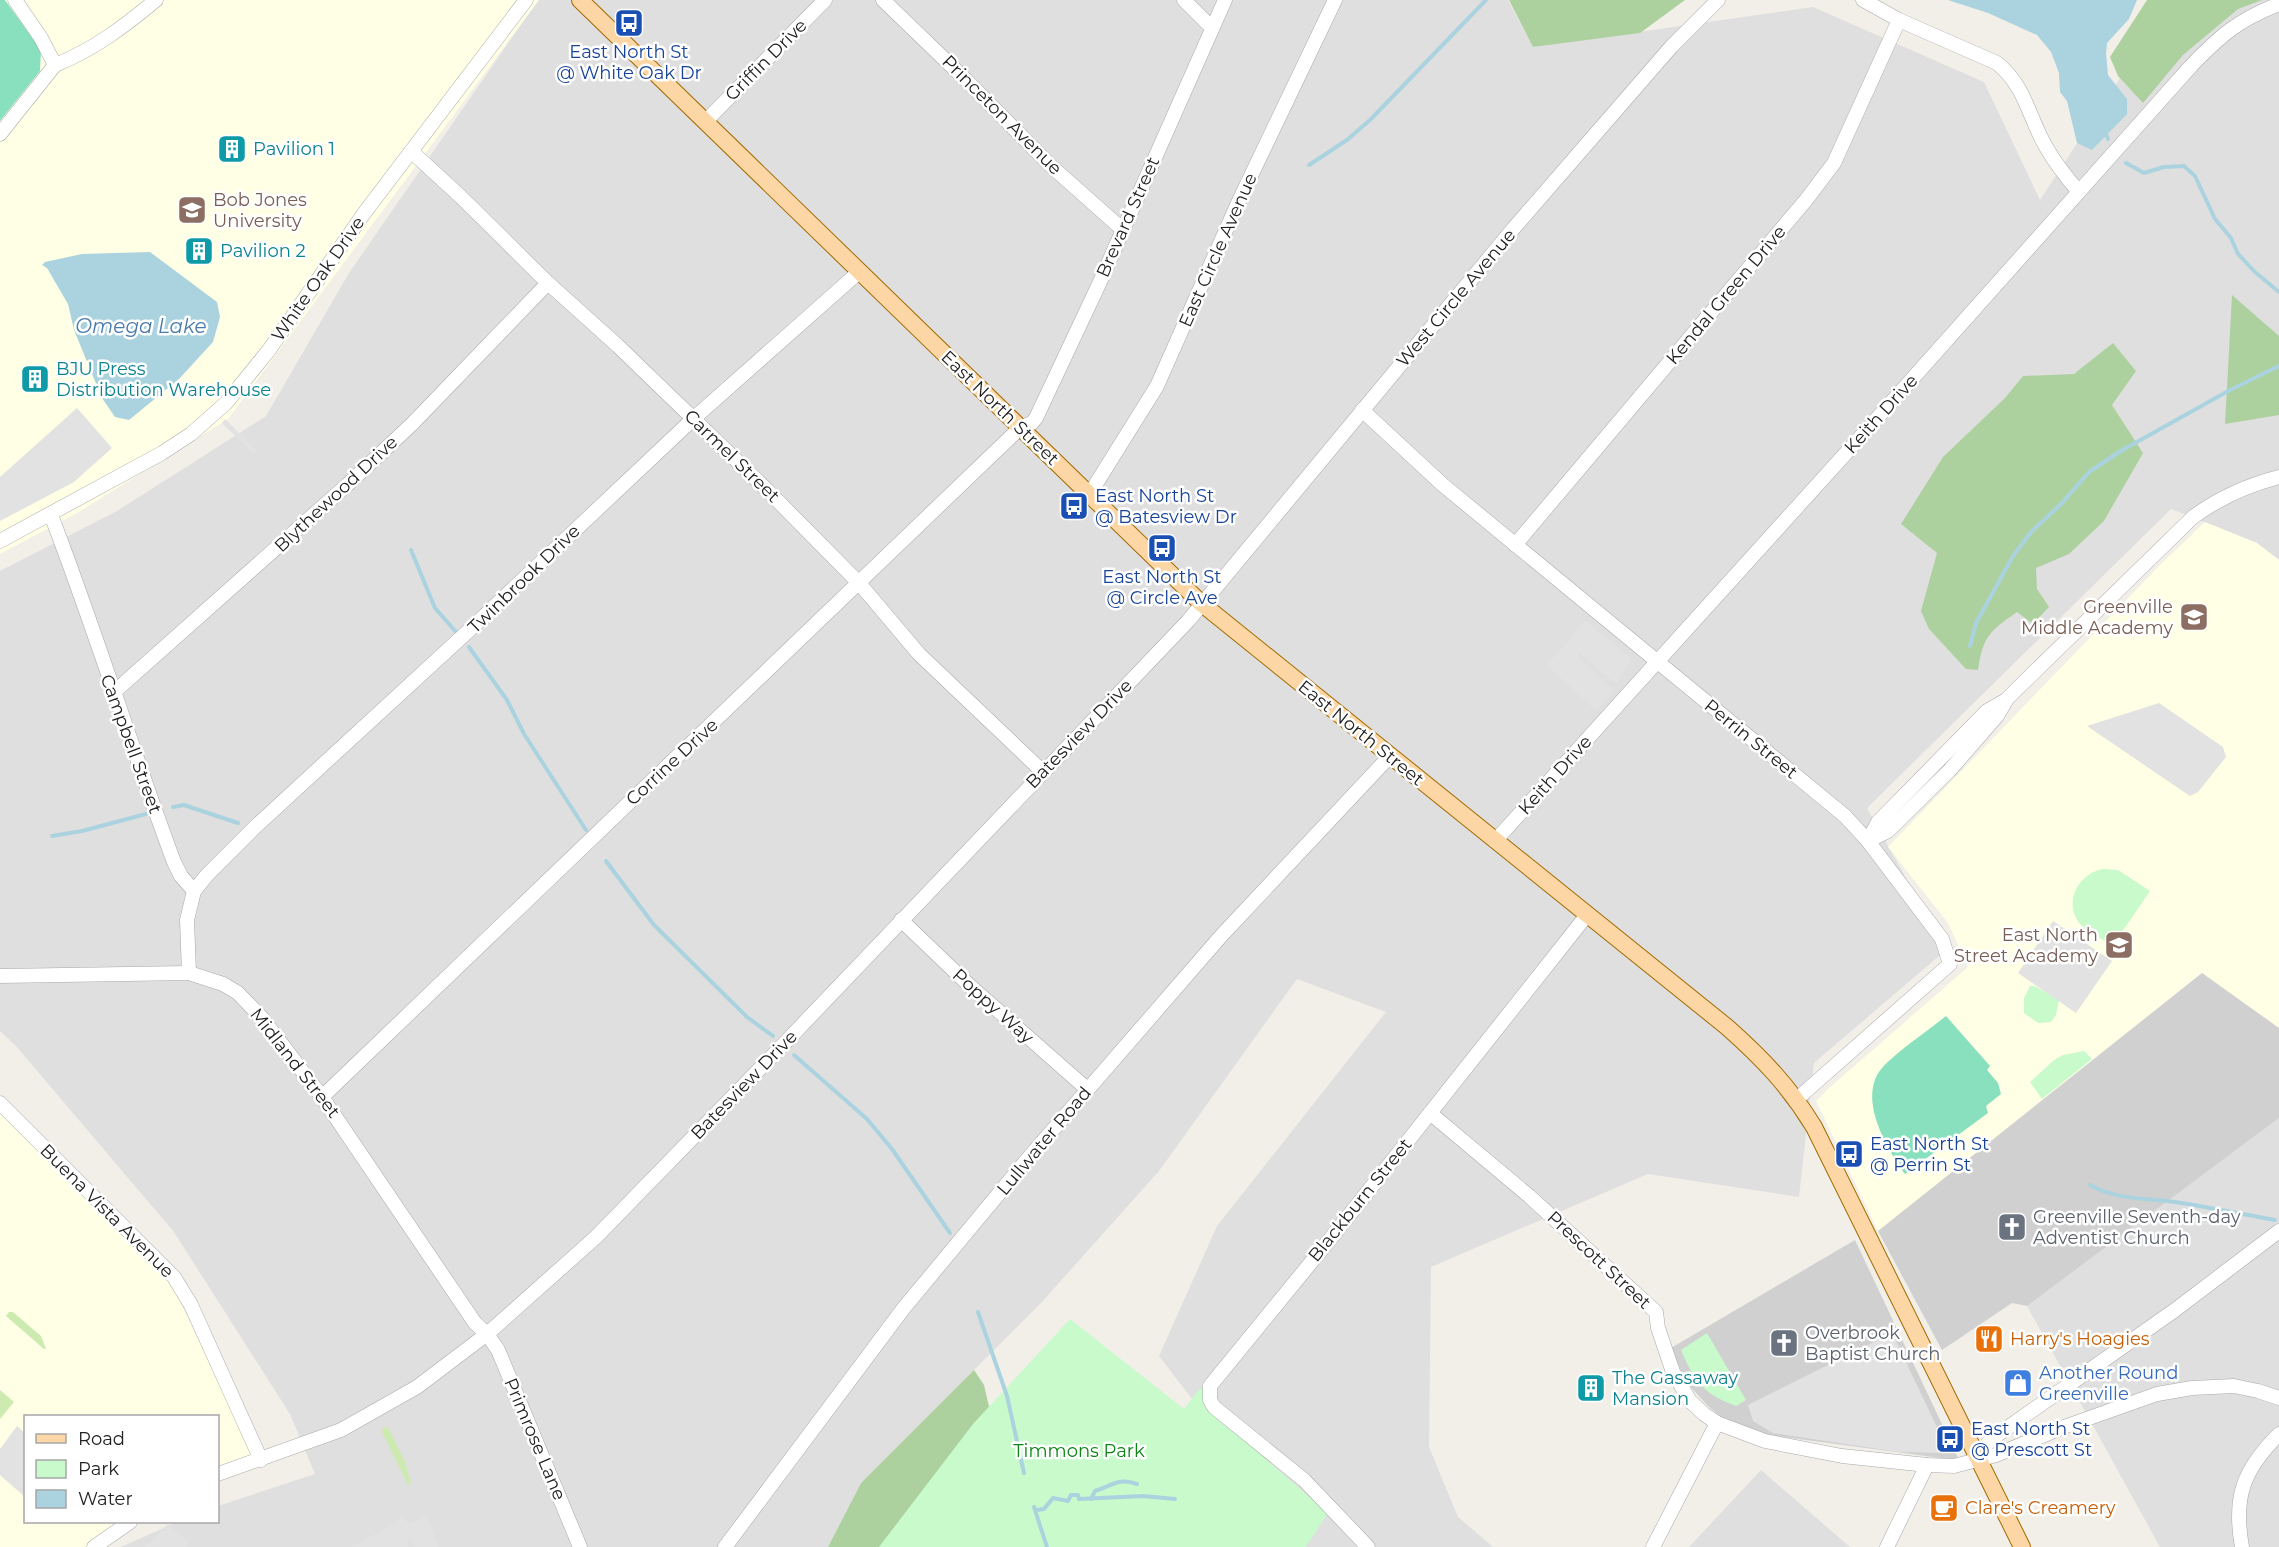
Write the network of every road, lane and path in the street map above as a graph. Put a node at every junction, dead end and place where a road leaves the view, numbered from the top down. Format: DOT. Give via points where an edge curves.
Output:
graph roads {
  1 [pos="15,0"];
  2 [pos="156,0"];
  3 [pos="526,0"];
  4 [pos="580,0"];
  5 [pos="825,0"];
  6 [pos="883,0"];
  7 [pos="1184,0"];
  8 [pos="1225,0"];
  9 [pos="1335,0"];
  10 [pos="1718,0"];
  11 [pos="1863,0"];
  12 [pos="2279,4"];
  13 [pos="1899,20"];
  14 [pos="1212,28"];
  15 [pos="55,65"];
  16 [pos="706,121"];
  17 [pos="0,134"];
  18 [pos="411,151"];
  19 [pos="2079,192"];
  20 [pos="1122,230"];
  21 [pos="859,272"];
  22 [pos="548,283"];
  23 [pos="1362,410"];
  24 [pos="693,419"];
  25 [pos="1022,427"];
  26 [pos="2279,477"];
  27 [pos="1089,495"];
  28 [pos="51,515"];
  29 [pos="0,540"];
  30 [pos="1515,545"];
  31 [pos="859,583"];
  32 [pos="1201,603"];
  33 [pos="1657,661"];
  34 [pos="113,693"];
  35 [pos="2007,699"];
  36 [pos="1389,757"];
  37 [pos="1042,772"];
  38 [pos="1495,841"];
  39 [pos="1868,841"];
  40 [pos="194,891"];
  41 [pos="1587,915"];
  42 [pos="901,920"];
  43 [pos="189,973"];
  44 [pos="0,976"];
  45 [pos="1087,1089"];
  46 [pos="322,1097"];
  47 [pos="1797,1099"];
  48 [pos="0,1103"];
  49 [pos="1430,1113"];
  50 [pos="2279,1231"];
  51 [pos="487,1334"];
  52 [pos="2279,1398"];
  53 [pos="1717,1423"];
  54 [pos="2279,1434"];
  55 [pos="1978,1458"];
  56 [pos="261,1460"];
  57 [pos="1928,1465"];
  58 [pos="219,1474"];
  59 [pos="127,1523"];
  60 [pos="94,1547"];
  61 [pos="580,1547"];
  62 [pos="725,1547"];
  63 [pos="1368,1547"];
  64 [pos="1653,1547"];
  65 [pos="1887,1547"];
  66 [pos="2022,1547"];
  67 [pos="2242,1547"];
  1 -- 15 [label="street"];
  2 -- 15 [label="street" via="119,30"];
  3 -- 18 [label="street, White Oak Drive"];
  4 -- 16 [label="main road, East North Street"];
  5 -- 16 [label="street, Griffin Drive"];
  6 -- 20 [label="street, Princeton Avenue" via="1051,166"];
  7 -- 14 [label="street"];
  8 -- 14 [label="street, Brevard Street"];
  9 -- 27 [label="street, East Circle Avenue" via="1238,203 1157,386"];
  10 -- 23 [label="street, West Circle Avenue" via="1648,73"];
  11 -- 13 [label="street"];
  12 -- 19 [label="street, Keith Drive" via="2223,33"];
  13 -- 19 [label="street" via="1997,63 2009,73 2046,149"];
  13 -- 30 [label="street, Kendal Green Drive" via="1833,163 1806,200"];
  14 -- 20 [label="street, Brevard Street"];
  15 -- 17 [label="street"];
  16 -- 21 [label="main road, East North Street"];
  18 -- 22 [label="street, Carmel Street"];
  18 -- 28 [label="street, White Oak Drive" via="269,350 226,403 171,446"];
  19 -- 33 [label="street, Keith Drive"];
  20 -- 25 [label="street, Brevard Street" via="1040,413"];
  21 -- 24 [label="street, Twinbrook Drive"];
  21 -- 25 [label="main road, East North Street"];
  22 -- 24 [label="street, Carmel Street"];
  22 -- 34 [label="street, Blythewood Drive" via="347,485"];
  23 -- 30 [label="street, Perrin Street"];
  23 -- 32 [label="street, West Circle Avenue"];
  24 -- 31 [label="street, Carmel Street"];
  24 -- 40 [label="street, Twinbrook Drive" via="255,827"];
  25 -- 27 [label="main road, East North Street"];
  25 -- 31 [label="street, Corrine Drive"];
  26 -- 35 [label="street" via="2245,488 2193,517"];
  27 -- 32 [label="main road, East North Street"];
  28 -- 29 [label="street, White Oak Drive"];
  28 -- 34 [label="street, Campbell Street"];
  30 -- 33 [label="street, Perrin Street"];
  31 -- 37 [label="street, Carmel Street" via="920,654"];
  31 -- 46 [label="street, Corrine Drive"];
  32 -- 36 [label="main road, East North Street"];
  32 -- 37 [label="street, Batesview Drive"];
  33 -- 38 [label="street, Keith Drive"];
  33 -- 39 [label="street, Perrin Street" via="1845,816"];
  34 -- 40 [label="street, Campbell Street" via="174,862 180,876"];
  35 -- 39 [label="street" via="1987,711 1878,822"];
  35 -- 39 [label="street" via="1949,771 1888,831"];
  36 -- 38 [label="main road, East North Street"];
  36 -- 45 [label="street, Lullwater Road" via="1221,936"];
  37 -- 42 [label="street, Batesview Drive"];
  38 -- 41 [label="main road, East North Street"];
  39 -- 47 [label="street, Perrin Street" via="1942,939 1950,964"];
  40 -- 43 [label="street" via="187,920"];
  41 -- 47 [label="main road, East North Street" via="1758,1054"];
  41 -- 49 [label="street, Blackburn Street"];
  42 -- 45 [label="street, Poppy Way"];
  42 -- 51 [label="street, Batesview Drive" via="596,1237"];
  43 -- 44 [label="street, Midland Street"];
  43 -- 46 [label="street, Midland Street" via="224,984 250,1004"];
  45 -- 62 [label="street, Lullwater Road" via="903,1309"];
  46 -- 51 [label="street, Midland Street" via="464,1308"];
  47 -- 55 [label="main road, East North Street"];
  48 -- 56 [label="street, Buena Vista Avenue" via="174,1277 191,1305"];
  49 -- 53 [label="street, Prescott Street" via="1529,1196 1656,1312 1664,1349 1681,1388 1690,1401"];
  49 -- 63 [label="street, Blackburn Street" via="1210,1386 1214,1407 1293,1472"];
  50 -- 55 [label="street" via="2175,1310 1993,1438"];
  51 -- 56 [label="street, Batesview Drive" via="385,1407 341,1430"];
  51 -- 61 [label="street, Primrose Lane" via="498,1350"];
  52 -- 55 [label="street, Prescott Street" via="2234,1386 2157,1394 1996,1455"];
  53 -- 57 [label="street, Prescott Street" via="1785,1446"];
  53 -- 64 [label="street"];
  54 -- 67 [label="street" via="2260,1455 2242,1486"];
  55 -- 57 [label="street, Prescott Street" via="1954,1466"];
  55 -- 66 [label="main road, East North Street"];
  56 -- 58 [label="street, Batesview Drive"];
  57 -- 65 [label="street"];
  59 -- 60 [label="street"];
}
